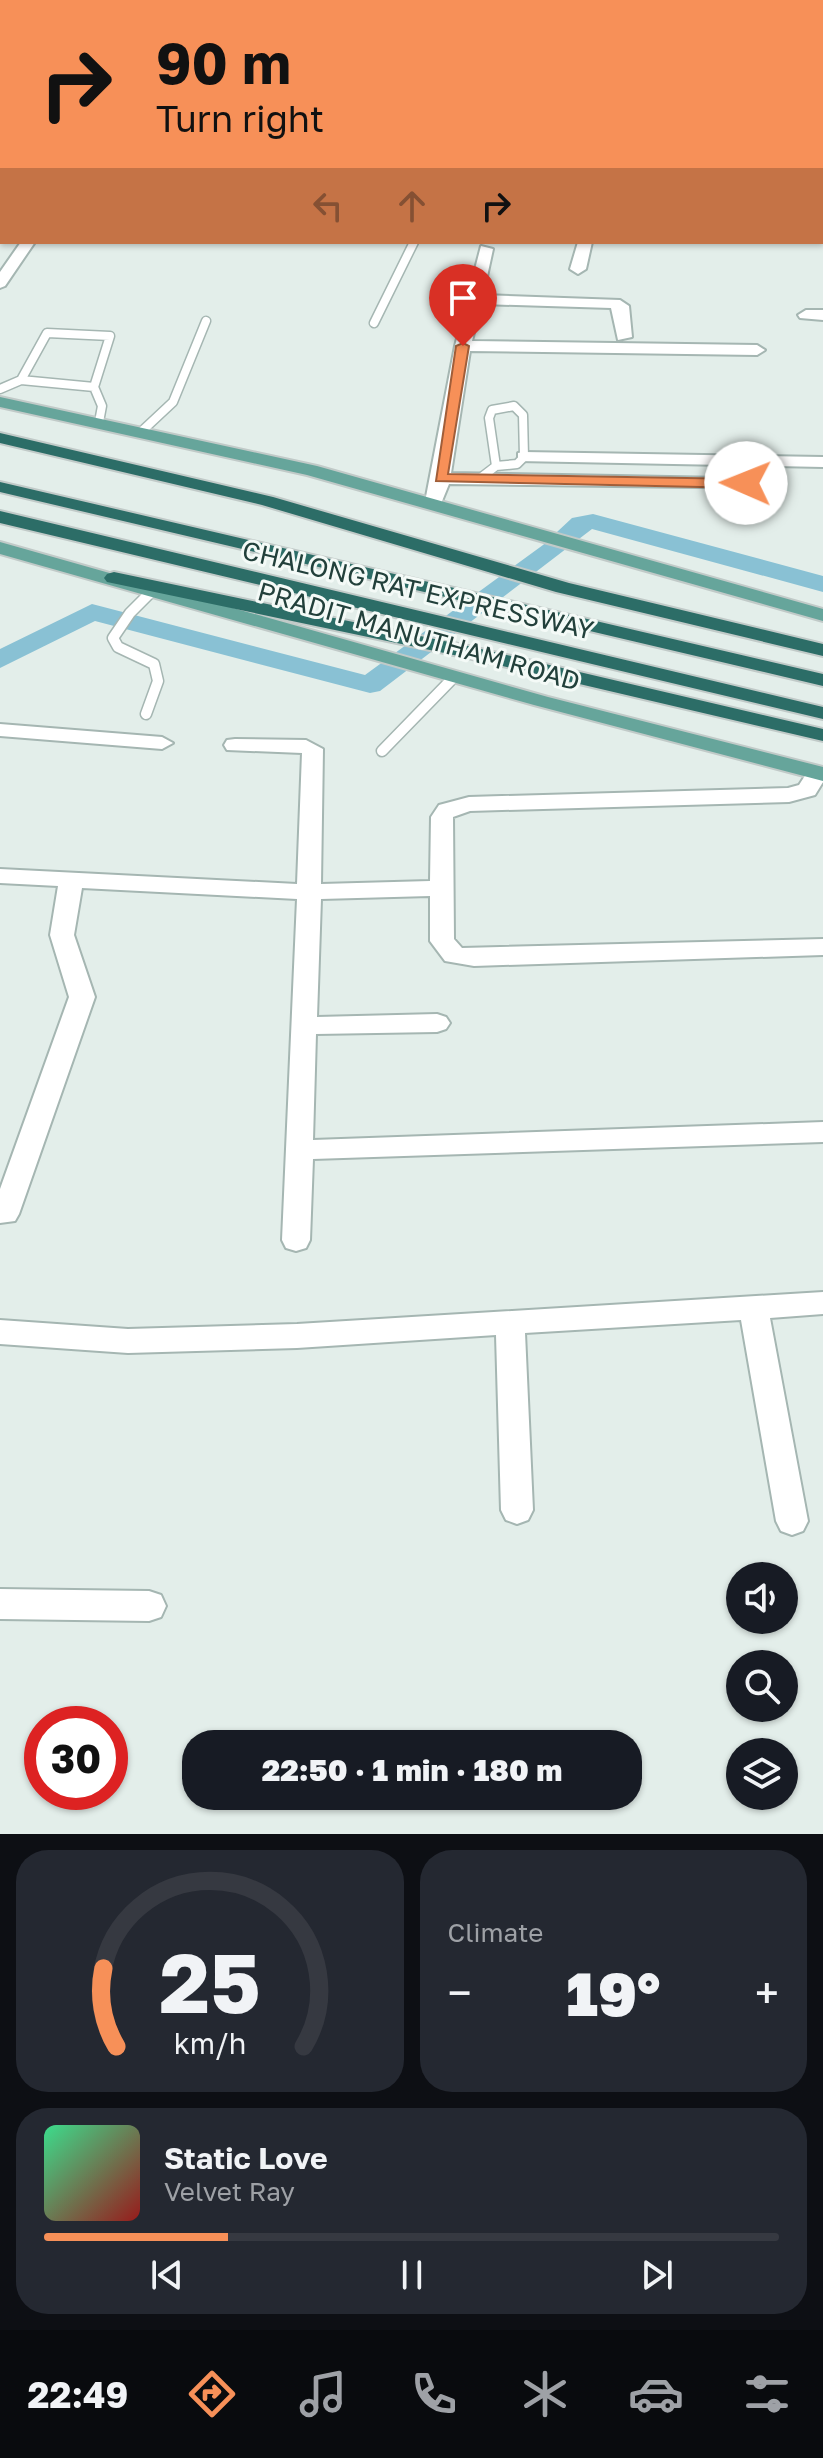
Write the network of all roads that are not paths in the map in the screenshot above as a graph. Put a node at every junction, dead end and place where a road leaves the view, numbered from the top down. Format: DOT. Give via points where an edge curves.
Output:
graph roads {
  1 [pos="27,244"];
  2 [pos="413,244"];
  3 [pos="584,244"];
  4 [pos="486,249"];
  5 [pos="578,269"];
  6 [pos="0,283"];
  7 [pos="474,299"];
  8 [pos="806,315"];
  9 [pos="823,315"];
  10 [pos="206,321"];
  11 [pos="374,323"];
  12 [pos="624,337"];
  13 [pos="463,346"];
  14 [pos="757,350"];
  15 [pos="21,380"];
  16 [pos="94,387"];
  17 [pos="0,389"];
  18 [pos="0,402"];
  19 [pos="99,422"];
  20 [pos="142,431"];
  21 [pos="0,438"];
  22 [pos="524,457"];
  23 [pos="823,462"];
  24 [pos="496,466"];
  25 [pos="441,478"];
  26 [pos="479,479"];
  27 [pos="776,484"];
  28 [pos="0,487"];
  29 [pos="434,502"];
  30 [pos="0,517"];
  31 [pos="0,548"];
  32 [pos="114,578"];
  33 [pos="153,590"];
  34 [pos="823,615"];
  35 [pos="823,650"];
  36 [pos="823,680"];
  37 [pos="449,684"];
  38 [pos="823,713"];
  39 [pos="146,714"];
  40 [pos="0,730"];
  41 [pos="823,735"];
  42 [pos="162,743"];
  43 [pos="235,745"];
  44 [pos="382,751"];
  45 [pos="820,774"];
  46 [pos="0,876"];
  47 [pos="72,879"];
  48 [pos="442,888"];
  49 [pos="307,892"];
  50 [pos="823,947"];
  51 [pos="437,1023"];
  52 [pos="303,1026"];
  53 [pos="823,1132"];
  54 [pos="298,1150"];
  55 [pos="5,1214"];
  56 [pos="296,1240"];
  57 [pos="823,1303"];
  58 [pos="753,1307"];
  59 [pos="510,1323"];
  60 [pos="0,1332"];
  61 [pos="517,1510"];
  62 [pos="792,1521"];
  63 [pos="0,1604"];
  64 [pos="149,1606"];
  1 -- 6 [label="street"];
  2 -- 11 [label="lane"];
  3 -- 5 [label="street"];
  4 -- 7 [label="street"];
  7 -- 12 [label="street" via="614,303 621,306"];
  7 -- 13 [label="street"];
  8 -- 9 [label="street"];
  10 -- 20 [label="lane" via="173,402"];
  13 -- 14 [label="street"];
  13 -- 25 [label="street"];
  15 -- 16 [label="lane"];
  15 -- 16 [label="lane" via="47,333 110,336"];
  15 -- 17 [label="lane"];
  16 -- 19 [label="lane" via="102,406"];
  18 -- 19 [label="main road"];
  19 -- 20 [label="main road"];
  20 -- 29 [label="main road"];
  21 -- 35 [label="highway" via="267,501 563,588"];
  22 -- 23 [label="street"];
  22 -- 24 [label="lane" via="517,464"];
  22 -- 24 [label="lane" via="519,408 498,407 489,418"];
  24 -- 26 [label="lane"];
  25 -- 26 [label="street"];
  25 -- 29 [label="street"];
  26 -- 27 [label="street"];
  28 -- 36 [label="highway, CHALONG RAT EXPRESSWAY"];
  29 -- 34 [label="main road"];
  30 -- 38 [label="highway, CHALONG RAT EXPRESSWAY"];
  31 -- 32 [label="main road, PRADIT MANUTHAM ROAD"];
  32 -- 33 [label="main road, PRADIT MANUTHAM ROAD"];
  32 -- 41 [label="highway" via="405,638"];
  33 -- 37 [label="main road, PRADIT MANUTHAM ROAD" via="419,667"];
  33 -- 39 [label="lane" via="116,631 114,642 154,664 158,672"];
  37 -- 44 [label="lane"];
  37 -- 45 [label="main road, PRADIT MANUTHAM ROAD"];
  40 -- 42 [label="street"];
  43 -- 49 [label="street" via="312,749"];
  45 -- 48 [label="street" via="807,790 789,795 457,806 442,817"];
  46 -- 47 [label="street"];
  47 -- 49 [label="street"];
  47 -- 55 [label="street" via="63,946 81,979 82,997"];
  48 -- 49 [label="street"];
  48 -- 50 [label="street" via="442,941 454,955"];
  49 -- 52 [label="street"];
  51 -- 52 [label="street"];
  52 -- 54 [label="street"];
  53 -- 54 [label="street"];
  54 -- 56 [label="street"];
  57 -- 58 [label="street"];
  58 -- 59 [label="street"];
  58 -- 62 [label="street"];
  59 -- 60 [label="street" via="128,1341"];
  59 -- 61 [label="street"];
  63 -- 64 [label="street"];
}
